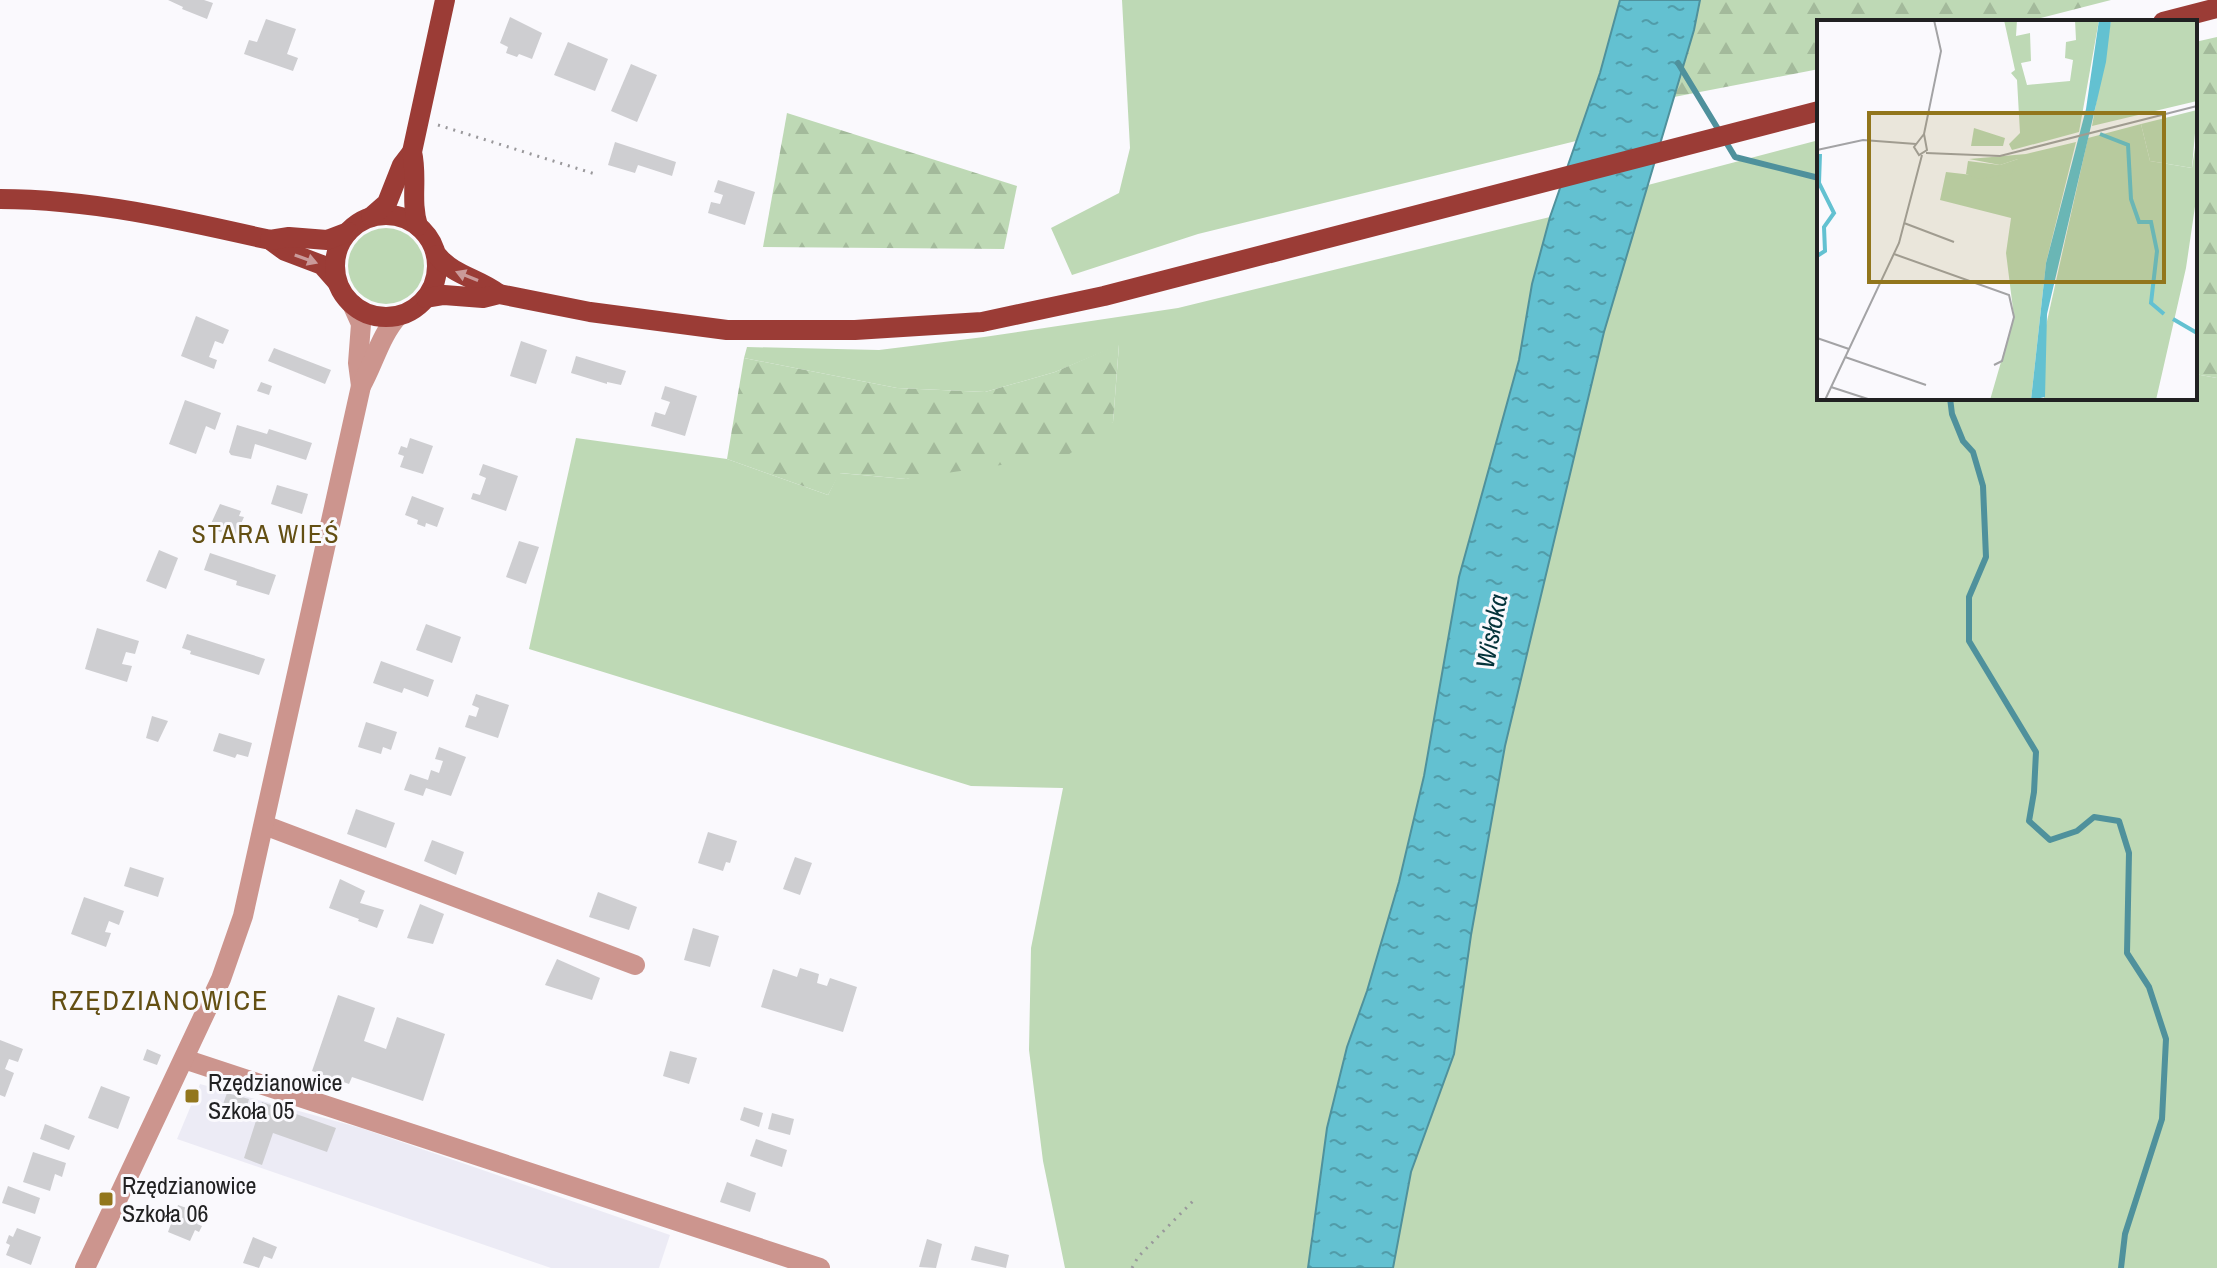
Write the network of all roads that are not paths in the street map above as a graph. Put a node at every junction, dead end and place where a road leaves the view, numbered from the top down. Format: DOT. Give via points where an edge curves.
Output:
graph roads {
  1 [pos="445,0"];
  2 [pos="2217,8"];
  3 [pos="2171,20"];
  4 [pos="1817,112"];
  5 [pos="412,152"];
  6 [pos="0,199"];
  7 [pos="371,217"];
  8 [pos="418,226"];
  9 [pos="348,232"];
  10 [pos="270,240"];
  11 [pos="437,255"];
  12 [pos="337,282"];
  13 [pos="499,294"];
  14 [pos="426,298"];
  15 [pos="352,304"];
  16 [pos="398,316"];
  17 [pos="361,386"];
  18 [pos="264,825"];
  19 [pos="635,965"];
  20 [pos="184,1059"];
  21 [pos="85,1268"];
  22 [pos="820,1268"];
  1 -- 5 [label="main road"];
  2 -- 3 [label="main road"];
  4 -- 13 [label="main road" via="1104,296 982,322 855,330 727,330"];
  5 -- 7 [label="main road" via="387,203"];
  5 -- 8 [label="main road" via="412,208"];
  6 -- 10 [label="main road" via="145,213"];
  7 -- 8 [label="main road" via="397,216"];
  7 -- 9 [label="main road"];
  8 -- 11 [label="main road"];
  9 -- 10 [label="main road" via="327,240"];
  9 -- 12 [label="main road" via="336,255"];
  10 -- 12 [label="main road, one-way" via="322,265"];
  13 -- 11 [label="main road, one-way" via="449,269"];
  11 -- 14 [label="main road" via="436,278"];
  12 -- 15 [label="main road"];
  13 -- 14 [label="main road"];
  14 -- 16 [label="main road"];
  15 -- 16 [label="main road" via="375,316"];
  15 -- 17 [label="street" via="361,324"];
  16 -- 17 [label="street" via="386,329"];
  17 -- 18 [label="street"];
  18 -- 19 [label="street"];
  18 -- 20 [label="street" via="243,916"];
  20 -- 21 [label="street"];
  20 -- 22 [label="street"];
}
